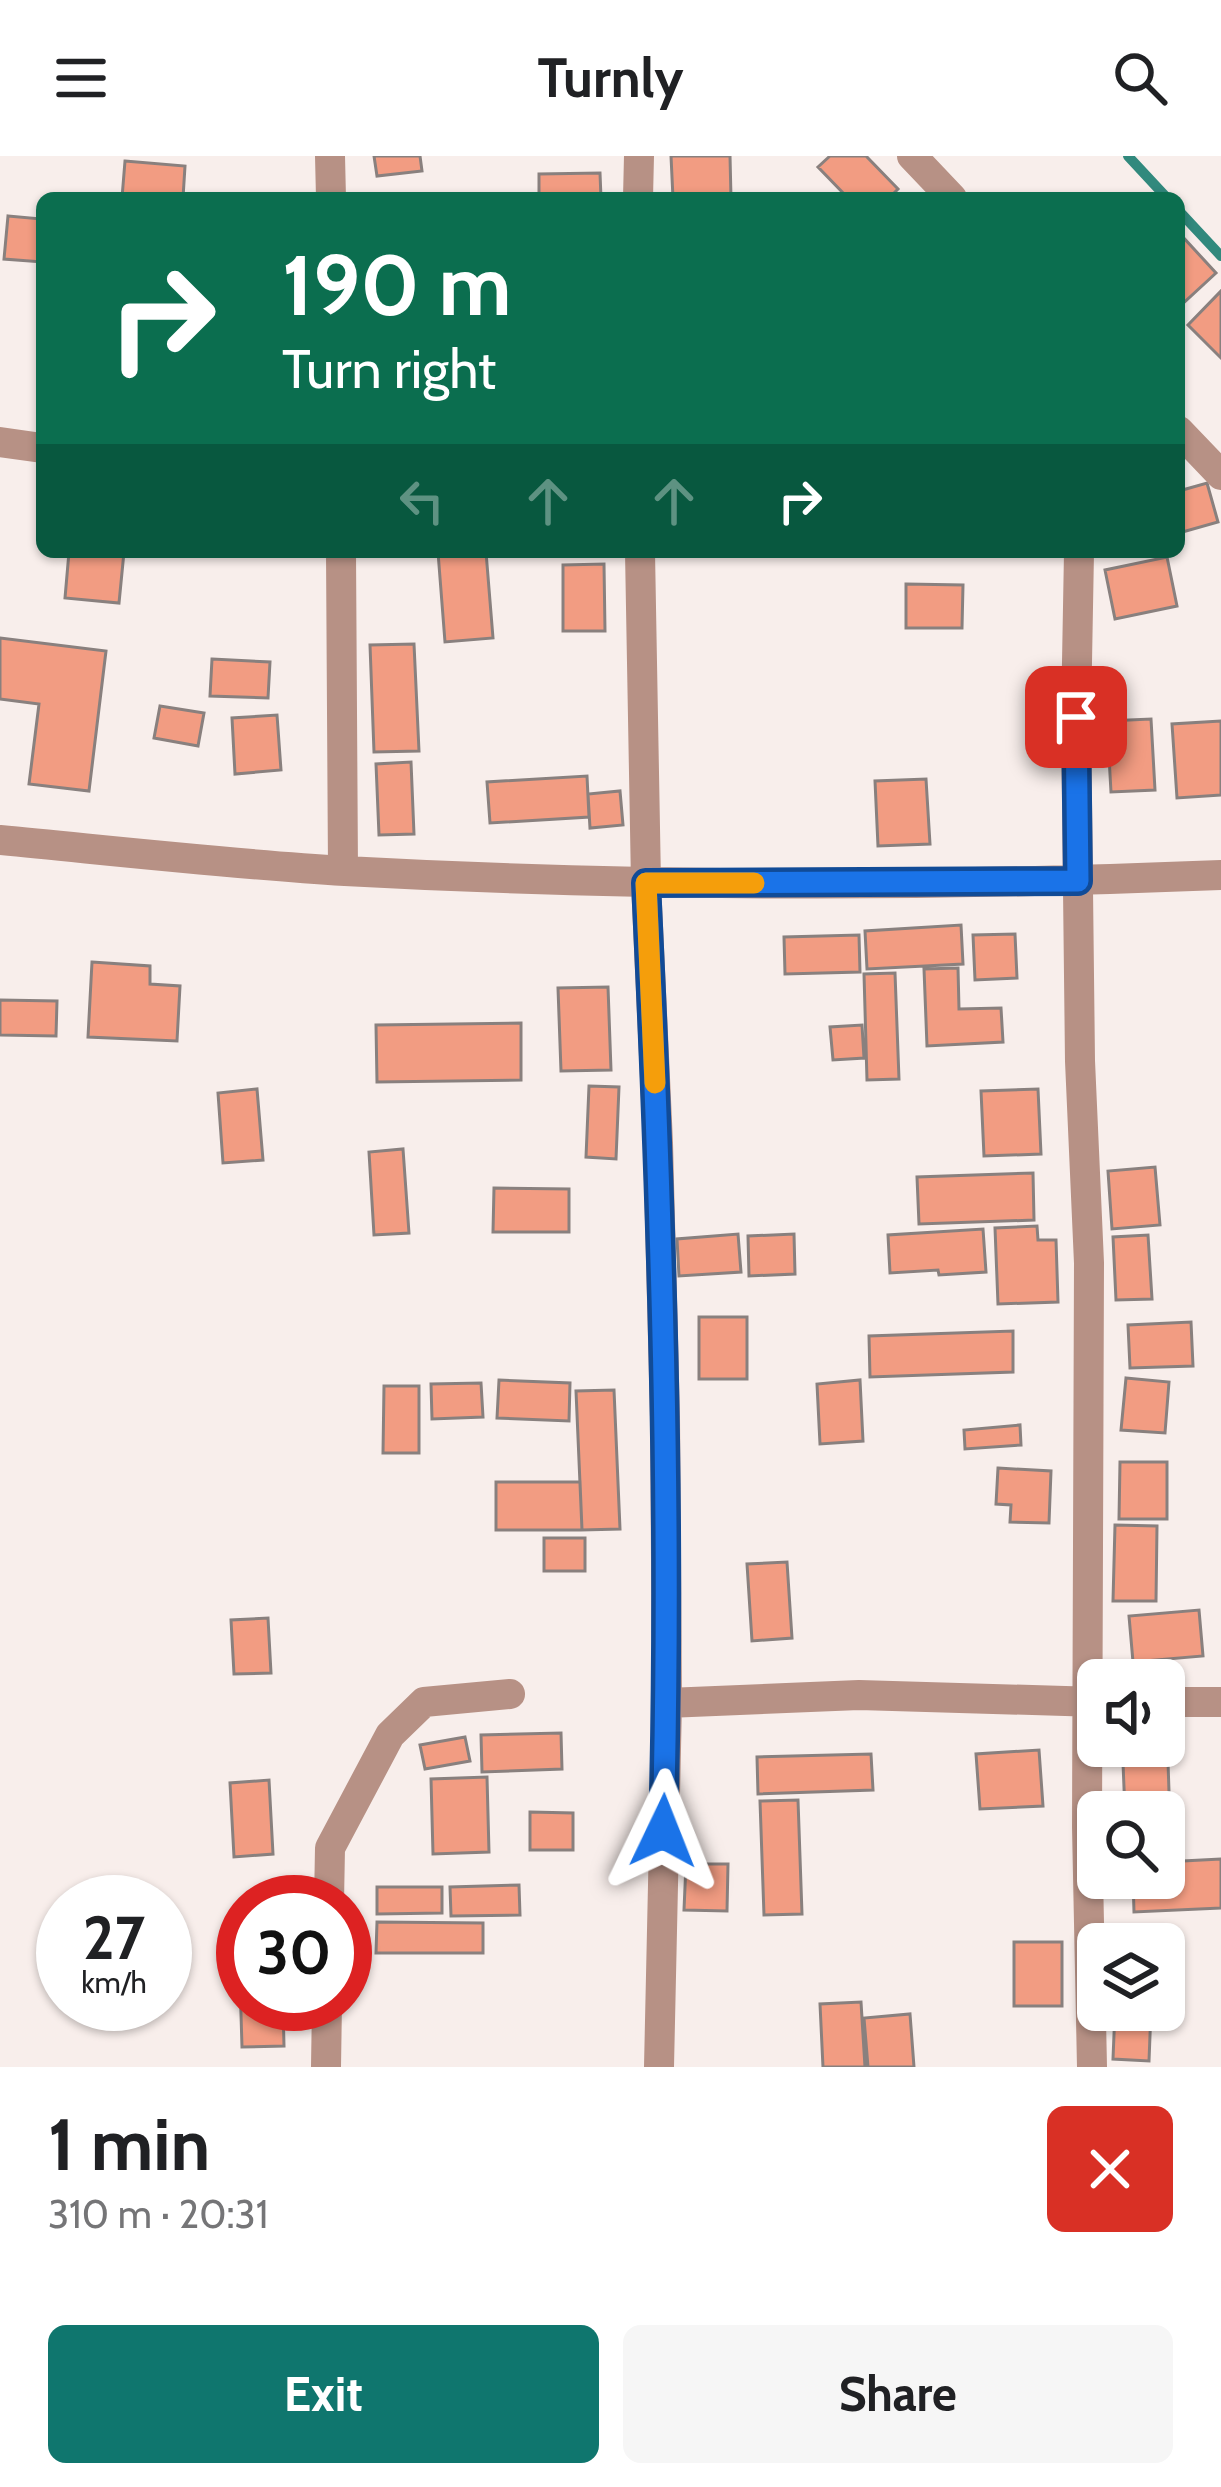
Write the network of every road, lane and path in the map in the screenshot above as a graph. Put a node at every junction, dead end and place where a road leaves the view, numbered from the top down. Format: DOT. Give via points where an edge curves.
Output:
graph roads {
  1 [pos="330,156"];
  2 [pos="639,156"];
  3 [pos="912,156"];
  4 [pos="331,192"];
  5 [pos="638,192"];
  6 [pos="946,192"];
  7 [pos="1185,437"];
  8 [pos="0,442"];
  9 [pos="36,447"];
  10 [pos="1221,475"];
  11 [pos="341,558"];
  12 [pos="640,558"];
  13 [pos="1079,558"];
  14 [pos="0,841"];
  15 [pos="344,871"];
  16 [pos="1221,875"];
  17 [pos="1078,881"];
  18 [pos="646,883"];
  19 [pos="1094,1659"];
  20 [pos="510,1694"];
  21 [pos="1077,1701"];
  22 [pos="667,1702"];
  23 [pos="1185,1702"];
  24 [pos="1221,1702"];
  25 [pos="1091,1767"];
  26 [pos="329,1875"];
  27 [pos="327,2031"];
  28 [pos="326,2067"];
  29 [pos="658,2067"];
  30 [pos="1092,2067"];
  1 -- 4 [label="street"];
  2 -- 5 [label="street"];
  3 -- 6 [label="street"];
  7 -- 10 [label="street"];
  8 -- 9 [label="street"];
  11 -- 15 [label="street"];
  12 -- 18 [label="street"];
  13 -- 17 [label="street"];
  14 -- 15 [label="street"];
  15 -- 18 [label="street"];
  16 -- 17 [label="street"];
  17 -- 18 [label="street"];
  17 -- 19 [label="street"];
  18 -- 22 [label="street"];
  20 -- 26 [label="street" via="424,1702 390,1735 330,1847"];
  21 -- 22 [label="street" via="859,1695"];
  22 -- 29 [label="street"];
  23 -- 24 [label="street"];
  25 -- 30 [label="street"];
  27 -- 28 [label="street"];
}
